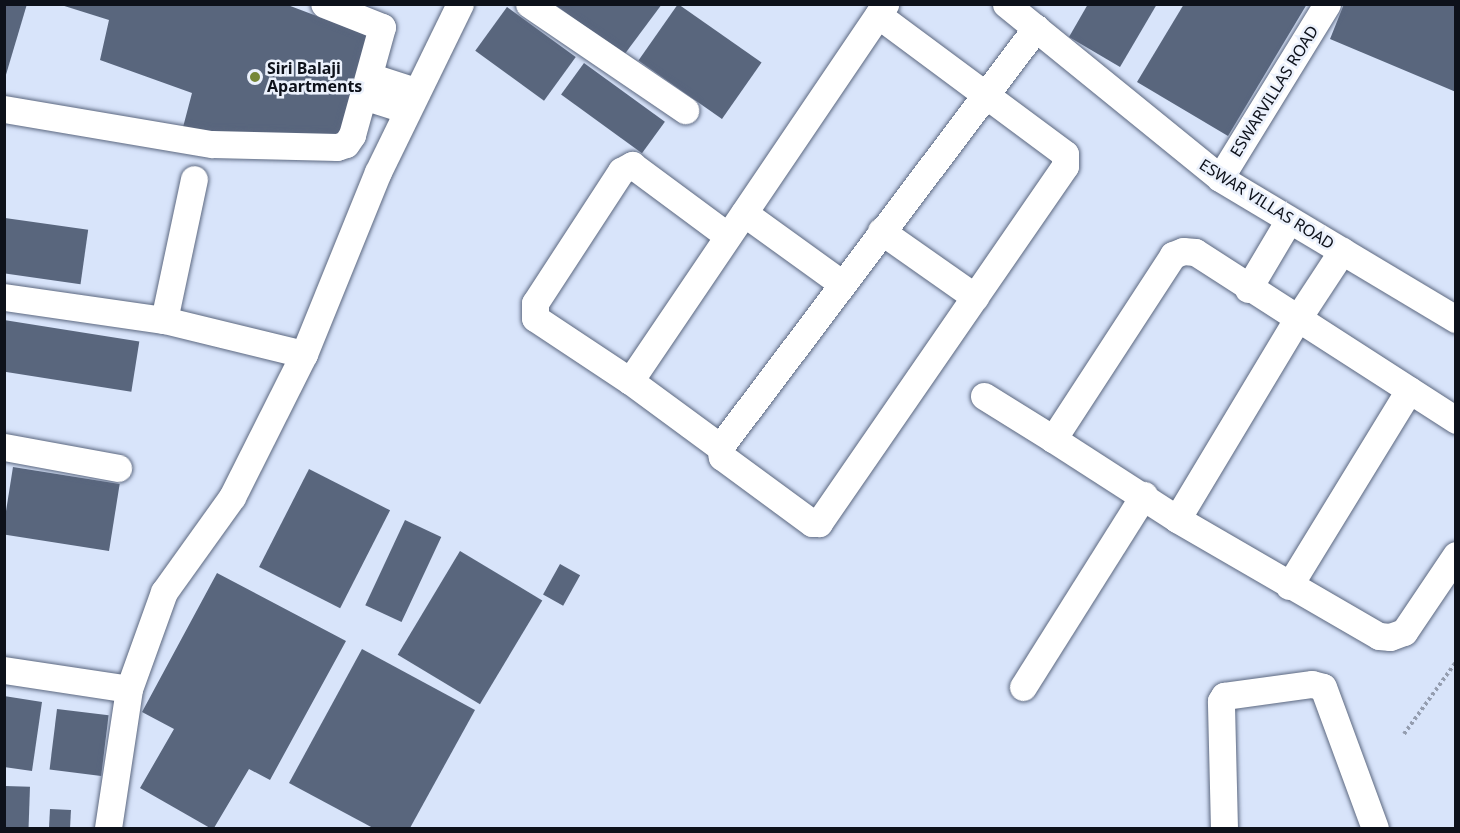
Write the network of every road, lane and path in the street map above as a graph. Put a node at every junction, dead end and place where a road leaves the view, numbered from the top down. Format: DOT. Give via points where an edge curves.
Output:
graph roads {
  1 [pos="324,4"];
  2 [pos="459,4"];
  3 [pos="529,4"];
  4 [pos="1006,4"];
  5 [pos="1328,4"];
  6 [pos="881,10"];
  7 [pos="1036,28"];
  8 [pos="366,86"];
  9 [pos="985,95"];
  10 [pos="411,100"];
  11 [pos="4,110"];
  12 [pos="685,110"];
  13 [pos="1220,178"];
  14 [pos="194,179"];
  15 [pos="744,213"];
  16 [pos="1289,220"];
  17 [pos="880,231"];
  18 [pos="728,236"];
  19 [pos="1342,251"];
  20 [pos="841,283"];
  21 [pos="1248,289"];
  22 [pos="4,297"];
  23 [pos="975,297"];
  24 [pos="1455,319"];
  25 [pos="164,320"];
  26 [pos="1296,321"];
  27 [pos="304,354"];
  28 [pos="630,381"];
  29 [pos="1409,390"];
  30 [pos="984,396"];
  31 [pos="1455,420"];
  32 [pos="1053,439"];
  33 [pos="4,447"];
  34 [pos="720,447"];
  35 [pos="118,468"];
  36 [pos="1144,495"];
  37 [pos="1177,519"];
  38 [pos="1455,555"];
  39 [pos="1290,586"];
  40 [pos="1455,663"];
  41 [pos="4,670"];
  42 [pos="1023,687"];
  43 [pos="129,689"];
  44 [pos="1404,734"];
  45 [pos="108,828"];
  46 [pos="1224,828"];
  47 [pos="1375,828"];
  1 -- 8 [label="street" via="382,27"];
  2 -- 10 [label="street"];
  3 -- 12 [label="street"];
  4 -- 7 [label="street, ESWAR VILLAS ROAD"];
  5 -- 13 [label="street, ESWARVILLAS ROAD"];
  6 -- 9 [label="street"];
  6 -- 15 [label="street"];
  7 -- 9 [label="street"];
  7 -- 13 [label="street, ESWAR VILLAS ROAD"];
  8 -- 10 [label="street"];
  8 -- 11 [label="street" via="352,135 346,144 337,147 212,144"];
  9 -- 17 [label="street"];
  9 -- 23 [label="street" via="1065,154 1065,166"];
  10 -- 27 [label="street"];
  13 -- 16 [label="street, ESWAR VILLAS ROAD"];
  14 -- 25 [label="street"];
  15 -- 18 [label="street"];
  15 -- 20 [label="street"];
  16 -- 19 [label="street, ESWAR VILLAS ROAD"];
  16 -- 21 [label="street"];
  17 -- 20 [label="street"];
  17 -- 23 [label="street"];
  18 -- 28 [label="street"];
  18 -- 28 [label="street" via="632,165 621,171 535,303 534,318"];
  19 -- 24 [label="street, ESWAR VILLAS ROAD"];
  19 -- 26 [label="street"];
  20 -- 34 [label="street"];
  21 -- 26 [label="street"];
  21 -- 32 [label="street" via="1195,252 1173,255"];
  22 -- 25 [label="street"];
  23 -- 34 [label="street" via="819,523 812,523 722,457"];
  25 -- 27 [label="street"];
  26 -- 29 [label="street"];
  26 -- 37 [label="street"];
  27 -- 43 [label="street" via="231,497 164,592"];
  28 -- 34 [label="street"];
  29 -- 31 [label="street"];
  29 -- 39 [label="street"];
  30 -- 32 [label="street"];
  32 -- 36 [label="street"];
  33 -- 35 [label="street"];
  36 -- 37 [label="street"];
  36 -- 42 [label="street"];
  37 -- 39 [label="street"];
  38 -- 39 [label="street" via="1404,632 1390,637 1379,636"];
  40 -- 44 [label="path"];
  41 -- 43 [label="street"];
  43 -- 45 [label="street"];
  46 -- 47 [label="street" via="1224,696 1312,684 1323,687"];
}
